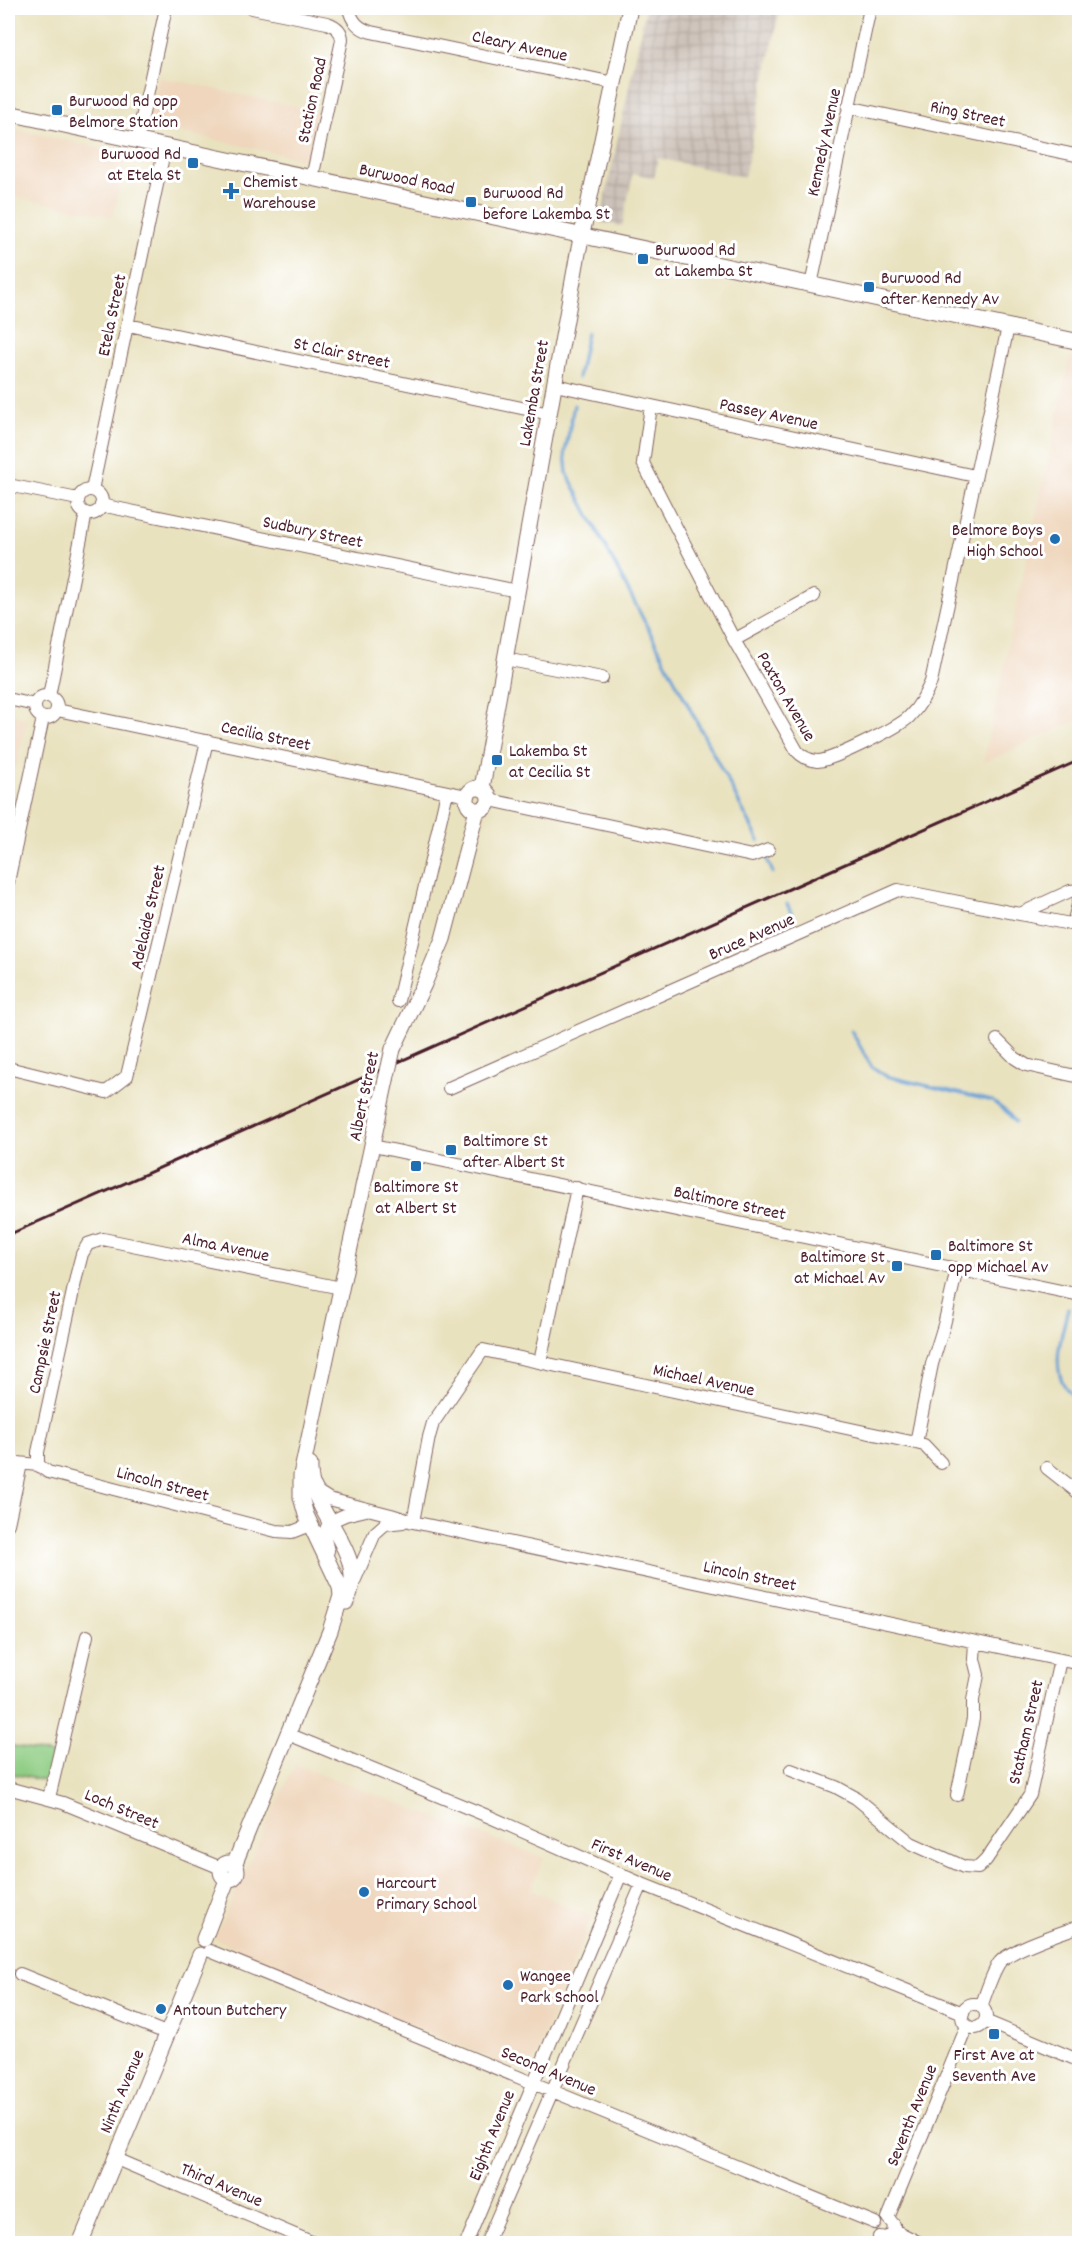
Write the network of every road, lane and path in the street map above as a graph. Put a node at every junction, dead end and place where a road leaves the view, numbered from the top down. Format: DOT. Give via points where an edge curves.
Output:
graph roads {
  1 [pos="166,8"];
  2 [pos="252,8"];
  3 [pos="630,8"];
  4 [pos="870,8"];
  5 [pos="351,14"];
  6 [pos="614,83"];
  7 [pos="848,107"];
  8 [pos="8,113"];
  9 [pos="137,141"];
  10 [pos="165,147"];
  11 [pos="1080,156"];
  12 [pos="312,178"];
  13 [pos="582,236"];
  14 [pos="811,285"];
  15 [pos="128,325"];
  16 [pos="1008,327"];
  17 [pos="1080,342"];
  18 [pos="555,385"];
  19 [pos="651,406"];
  20 [pos="550,414"];
  21 [pos="975,476"];
  22 [pos="8,485"];
  23 [pos="92,490"];
  24 [pos="78,500"];
  25 [pos="101,506"];
  26 [pos="86,513"];
  27 [pos="517,591"];
  28 [pos="814,596"];
  29 [pos="734,640"];
  30 [pos="505,659"];
  31 [pos="602,678"];
  32 [pos="49,696"];
  33 [pos="8,699"];
  34 [pos="35,705"];
  35 [pos="57,710"];
  36 [pos="43,718"];
  37 [pos="207,741"];
  38 [pos="447,792"];
  39 [pos="486,794"];
  40 [pos="467,796"];
  41 [pos="477,810"];
  42 [pos="768,850"];
  43 [pos="8,882"];
  44 [pos="1080,890"];
  45 [pos="1080,897"];
  46 [pos="1020,914"];
  47 [pos="1076,925"];
  48 [pos="398,1001"];
  49 [pos="997,1040"];
  50 [pos="8,1068"];
  51 [pos="1080,1077"];
  52 [pos="449,1088"];
  53 [pos="373,1146"];
  54 [pos="577,1188"];
  55 [pos="103,1239"];
  56 [pos="957,1269"];
  57 [pos="341,1288"];
  58 [pos="1080,1295"];
  59 [pos="540,1362"];
  60 [pos="318,1400"];
  61 [pos="916,1443"];
  62 [pos="8,1462"];
  63 [pos="941,1463"];
  64 [pos="21,1464"];
  65 [pos="38,1465"];
  66 [pos="1047,1468"];
  67 [pos="310,1474"];
  68 [pos="1080,1494"];
  69 [pos="369,1509"];
  70 [pos="329,1521"];
  71 [pos="413,1522"];
  72 [pos="8,1524"];
  73 [pos="310,1525"];
  74 [pos="333,1569"];
  75 [pos="349,1597"];
  76 [pos="330,1631"];
  77 [pos="87,1636"];
  78 [pos="975,1642"];
  79 [pos="1060,1660"];
  80 [pos="1080,1664"];
  81 [pos="288,1734"];
  82 [pos="791,1770"];
  83 [pos="8,1788"];
  84 [pos="957,1795"];
  85 [pos="49,1798"];
  86 [pos="228,1871"];
  87 [pos="621,1874"];
  88 [pos="642,1884"];
  89 [pos="1080,1926"];
  90 [pos="205,1948"];
  91 [pos="20,1974"];
  92 [pos="981,2007"];
  93 [pos="963,2013"];
  94 [pos="985,2021"];
  95 [pos="967,2026"];
  96 [pos="166,2033"];
  97 [pos="1080,2061"];
  98 [pos="532,2083"];
  99 [pos="553,2091"];
  100 [pos="114,2158"];
  101 [pos="888,2218"];
  102 [pos="875,2223"];
  103 [pos="894,2230"];
  104 [pos="878,2240"];
  105 [pos="80,2244"];
  106 [pos="316,2244"];
  107 [pos="466,2244"];
  108 [pos="486,2244"];
  109 [pos="922,2244"];
  1 -- 9 [label="street"];
  2 -- 12 [label="street, Station Road" via="327,23 339,30 342,40"];
  3 -- 6 [label="main road, Lakemba Street"];
  4 -- 7 [label="street, Kennedy Avenue"];
  5 -- 6 [label="street, Cleary Avenue" via="371,33"];
  6 -- 13 [label="main road, Lakemba Street"];
  7 -- 11 [label="street, Ring Street"];
  7 -- 14 [label="street, Kennedy Avenue"];
  8 -- 9 [label="main road, Burwood Road"];
  9 -- 10 [label="main road, Burwood Road"];
  10 -- 12 [label="main road, Burwood Road"];
  10 -- 15 [label="street, Etela Street"];
  12 -- 13 [label="main road, Burwood Road"];
  13 -- 14 [label="main road, Burwood Road"];
  13 -- 18 [label="main road, Lakemba Street"];
  14 -- 16 [label="main road, Burwood Road"];
  15 -- 20 [label="street, St Clair Street"];
  15 -- 23 [label="street, Etela Street"];
  16 -- 17 [label="main road, Burwood Road"];
  16 -- 21 [label="street, Paxton Avenue"];
  18 -- 19 [label="street, Passey Avenue"];
  18 -- 20 [label="main road, Lakemba Street"];
  19 -- 21 [label="street, Passey Avenue"];
  19 -- 29 [label="street, Paxton Avenue" via="643,463"];
  20 -- 27 [label="main road, Lakemba Street"];
  21 -- 29 [label="street, Paxton Avenue" via="931,682 921,704 888,732 819,762 802,757"];
  22 -- 24 [label="street"];
  23 -- 24 [label="street" via="85,491"];
  23 -- 25 [label="street" via="101,498"];
  24 -- 26 [label="street"];
  25 -- 26 [label="street" via="94,513"];
  25 -- 27 [label="street, Sudbury Street"];
  26 -- 32 [label="street"];
  27 -- 30 [label="main road, Lakemba Street"];
  28 -- 29 [label="street"];
  30 -- 31 [label="street"];
  30 -- 39 [label="main road, Lakemba Street"];
  32 -- 34 [label="street" via="41,696"];
  32 -- 35 [label="street" via="55,699"];
  33 -- 34 [label="street"];
  34 -- 36 [label="street" via="37,714"];
  35 -- 36 [label="street" via="53,716"];
  35 -- 37 [label="street, Cecilia Street"];
  36 -- 43 [label="street"];
  37 -- 38 [label="street, Cecilia Street"];
  37 -- 50 [label="street, Adelaide Street" via="127,1077 106,1092"];
  38 -- 40 [label="street, Cecilia Street"];
  38 -- 48 [label="street"];
  39 -- 40 [label="main road" via="471,790"];
  39 -- 41 [label="main road" via="486,807"];
  39 -- 42 [label="street" via="752,856"];
  40 -- 41 [label="main road" via="468,804"];
  41 -- 53 [label="main road, Albert Street, bridge" via="442,939 393,1049"];
  44 -- 46 [label="street"];
  45 -- 47 [label="street"];
  46 -- 47 [label="street, Bruce Avenue"];
  46 -- 52 [label="street, Bruce Avenue" via="898,890"];
  49 -- 51 [label="street" via="1026,1065"];
  53 -- 54 [label="street, Baltimore Street"];
  53 -- 57 [label="main road, Albert Street"];
  54 -- 56 [label="street, Baltimore Street"];
  54 -- 59 [label="street"];
  55 -- 57 [label="street, Alma Avenue"];
  55 -- 65 [label="street, Campsie Street" via="88,1244 82,1254"];
  56 -- 58 [label="street, Baltimore Street"];
  56 -- 61 [label="street"];
  57 -- 60 [label="main road, Albert Street"];
  59 -- 61 [label="street, Michael Avenue"];
  59 -- 71 [label="street, Michael Avenue" via="483,1350 434,1423"];
  60 -- 67 [label="main road, Albert Street"];
  60 -- 73 [label="main road, Albert Street" via="301,1475"];
  61 -- 63 [label="street, Michael Avenue" via="924,1445"];
  62 -- 64 [label="street, Lincoln Street"];
  64 -- 65 [label="street, Lincoln Street"];
  64 -- 72 [label="street"];
  65 -- 73 [label="street, Lincoln Street" via="48,1472 276,1532 292,1532"];
  66 -- 68 [label="street"];
  67 -- 69 [label="street, Lincoln Street" via="324,1497"];
  67 -- 70 [label="main road, Albert Street" via="313,1492"];
  69 -- 70 [label="street"];
  69 -- 71 [label="street, Lincoln Street"];
  70 -- 74 [label="street" via="324,1534"];
  70 -- 75 [label="main road, Albert Street" via="348,1557"];
  71 -- 75 [label="street, Lincoln Street" via="390,1522 380,1528"];
  71 -- 78 [label="street, Lincoln Street"];
  73 -- 74 [label="main road, Albert Street"];
  74 -- 76 [label="main road, Albert Street" via="341,1596"];
  75 -- 76 [label="main road, Albert Street"];
  76 -- 81 [label="main road, Ninth Avenue"];
  77 -- 85 [label="street"];
  78 -- 79 [label="street, Lincoln Street"];
  78 -- 84 [label="street" via="978,1676 973,1719"];
  79 -- 80 [label="street, Lincoln Street"];
  79 -- 82 [label="street, Statham Street" via="1030,1795 978,1868 967,1868 911,1843 856,1798"];
  81 -- 86 [label="main road, Ninth Avenue"];
  81 -- 87 [label="street, First Avenue"];
  83 -- 85 [label="street, Loch Street"];
  85 -- 86 [label="street, Loch Street"];
  86 -- 90 [label="main road, Ninth Avenue"];
  87 -- 88 [label="street, First Avenue"];
  87 -- 98 [label="street, Eighth Avenue"];
  88 -- 93 [label="street, First Avenue"];
  88 -- 99 [label="street, Eighth Avenue"];
  89 -- 92 [label="street" via="1003,1959"];
  90 -- 96 [label="main road, Ninth Avenue"];
  90 -- 98 [label="street, Second Avenue"];
  91 -- 96 [label="street"];
  92 -- 93 [label="street" via="970,2005"];
  92 -- 94 [label="street"];
  93 -- 95 [label="street"];
  94 -- 95 [label="street" via="977,2028"];
  94 -- 97 [label="street"];
  95 -- 101 [label="street, Seventh Avenue"];
  96 -- 100 [label="main road, Ninth Avenue"];
  98 -- 99 [label="street, Second Avenue"];
  98 -- 107 [label="street, Eighth Avenue"];
  99 -- 102 [label="street, Second Avenue"];
  99 -- 108 [label="street, Eighth Avenue"];
  100 -- 105 [label="main road, Ninth Avenue"];
  100 -- 106 [label="street, Third Avenue"];
  101 -- 102 [label="street"];
  101 -- 103 [label="street"];
  102 -- 104 [label="street"];
  103 -- 104 [label="street" via="890,2237"];
  103 -- 109 [label="street"];
}
